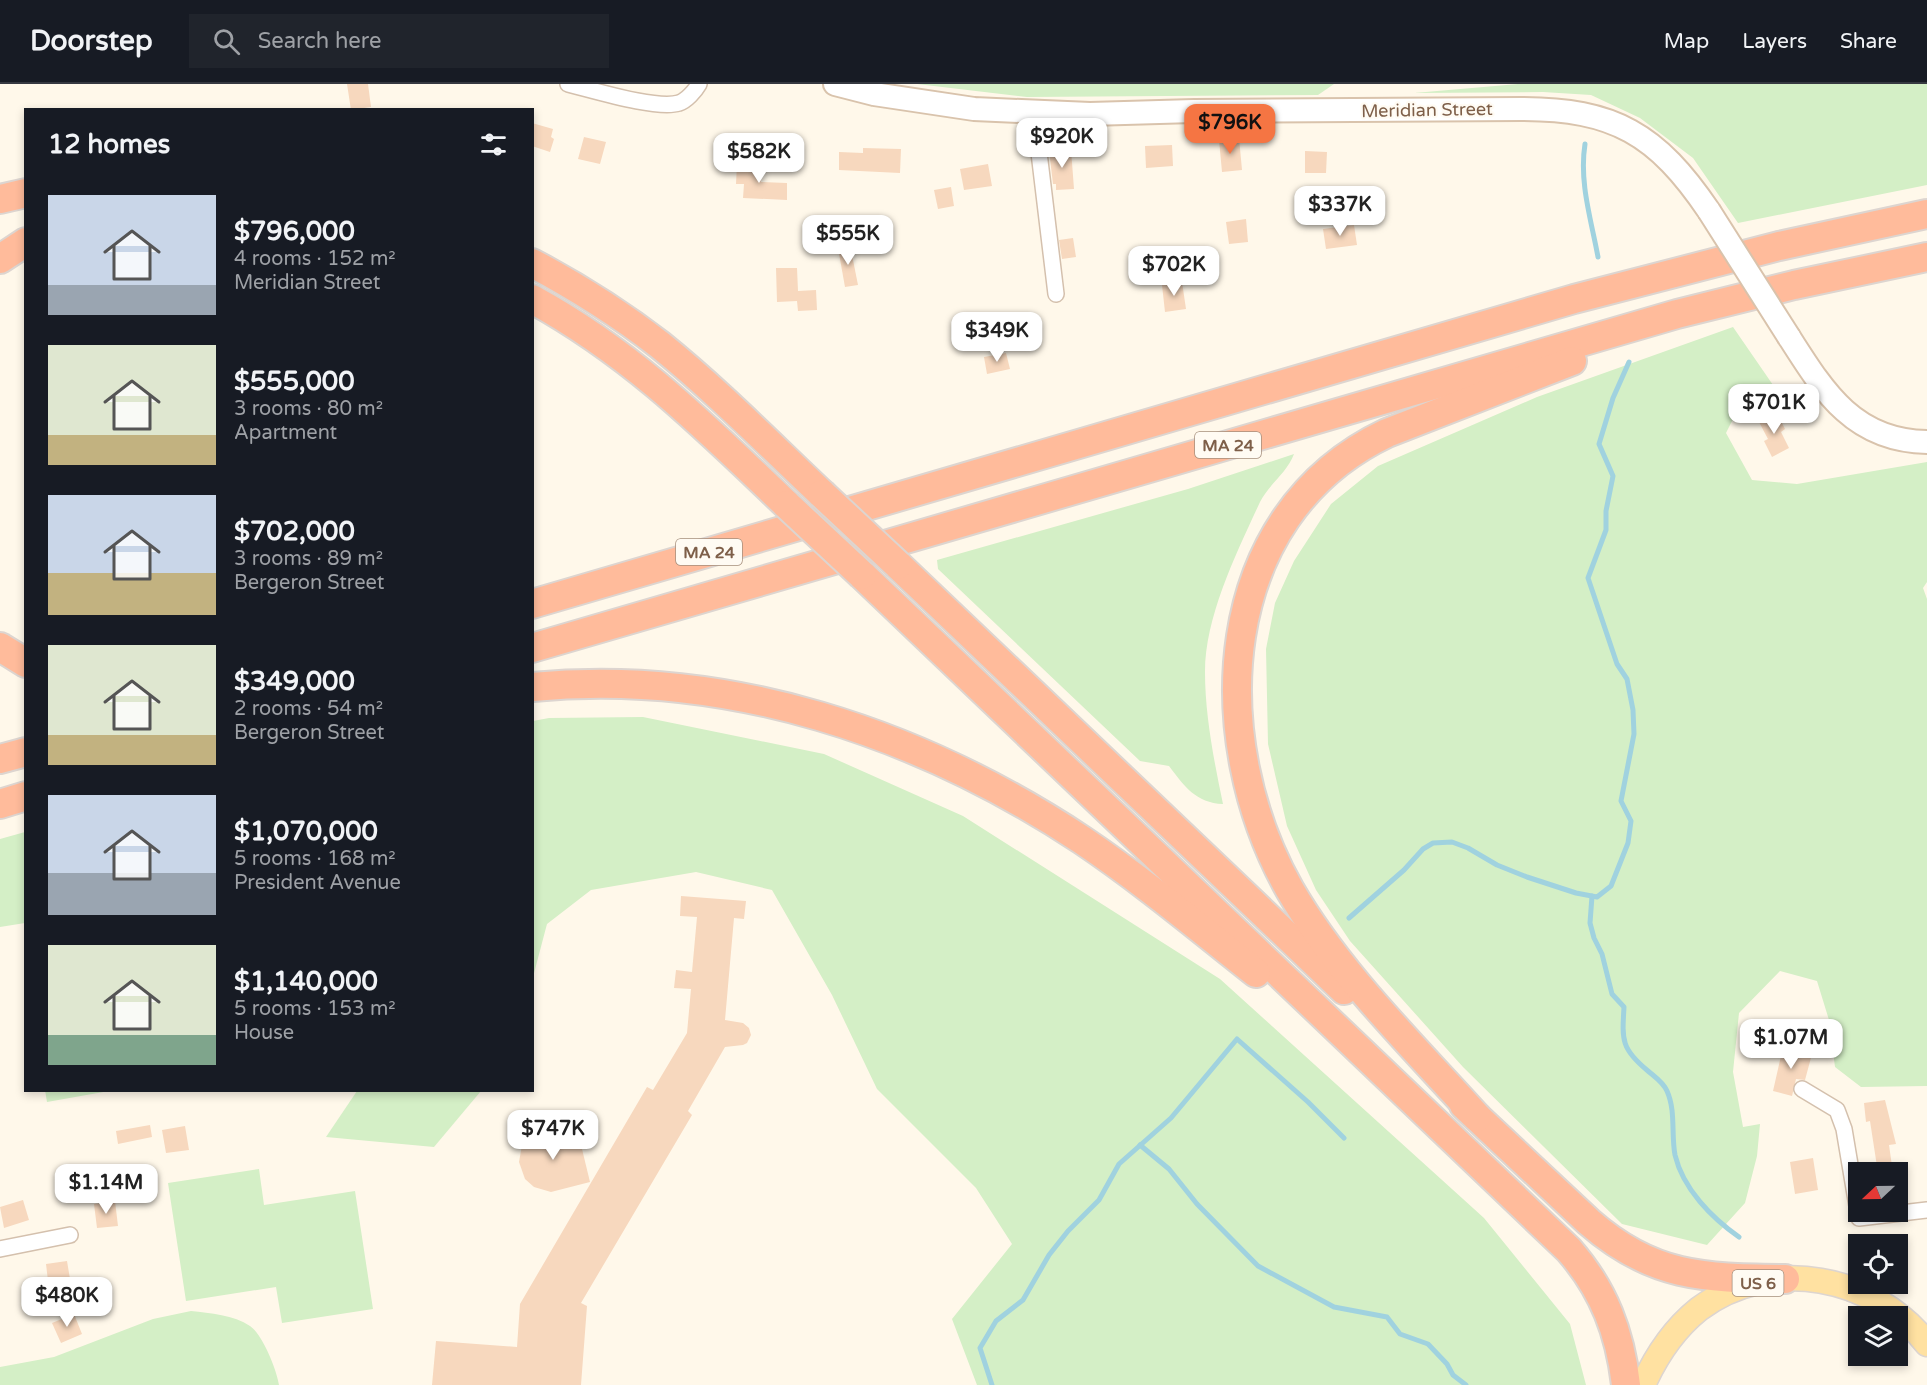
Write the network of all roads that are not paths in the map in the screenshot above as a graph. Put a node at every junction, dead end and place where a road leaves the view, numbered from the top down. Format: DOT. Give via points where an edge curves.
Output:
graph roads {
  1 [pos="568,84"];
  2 [pos="699,84"];
  3 [pos="835,84"];
  4 [pos="1034,111"];
  5 [pos="24,193"];
  6 [pos="0,199"];
  7 [pos="1927,214"];
  8 [pos="24,243"];
  9 [pos="1927,257"];
  10 [pos="0,259"];
  11 [pos="534,264"];
  12 [pos="1056,294"];
  13 [pos="534,299"];
  14 [pos="1735,299"];
  15 [pos="1927,442"];
  16 [pos="534,603"];
  17 [pos="0,647"];
  18 [pos="534,647"];
  19 [pos="24,662"];
  20 [pos="534,687"];
  21 [pos="24,753"];
  22 [pos="0,759"];
  23 [pos="24,797"];
  24 [pos="0,804"];
  25 [pos="1388,1076"];
  26 [pos="1802,1089"];
  27 [pos="1477,1117"];
  28 [pos="1927,1210"];
  29 [pos="70,1235"];
  30 [pos="0,1249"];
  31 [pos="1785,1279"];
  32 [pos="1886,1306"];
  33 [pos="1908,1321"];
  34 [pos="1927,1338"];
  35 [pos="1927,1344"];
  36 [pos="1626,1385"];
  37 [pos="1643,1385"];
  1 -- 2 [label="street" via="661,105 680,103"];
  3 -- 4 [label="street, Meridian Street" via="974,109"];
  4 -- 12 [label="street"];
  4 -- 15 [label="street, Meridian Street, bridge" via="1573,111 1616,124 1656,148 1679,170 1830,398 1870,429 1893,438"];
  5 -- 6 [label="highway"];
  7 -- 16 [label="highway, MA 24" via="1779,246 1574,299"];
  8 -- 10 [label="highway"];
  9 -- 14 [label="highway, MA 24"];
  11 -- 27 [label="highway, bridge" via="610,309 706,385"];
  13 -- 25 [label="highway, bridge" via="652,379"];
  14 -- 18 [label="highway, MA 24"];
  14 -- 27 [label="highway" via="1396,429 1359,448 1324,474 1294,507 1266,553 1249,596 1239,641 1236,702 1249,784 1270,850 1299,905 1327,945"];
  17 -- 19 [label="highway"];
  20 -- 25 [label="highway" via="636,684 727,694 842,722 945,763 1024,804 1092,848"];
  21 -- 22 [label="highway"];
  23 -- 24 [label="highway"];
  25 -- 36 [label="highway" via="1555,1236 1588,1273 1615,1326"];
  26 -- 28 [label="street" via="1837,1110 1861,1218"];
  27 -- 31 [label="highway" via="1589,1222 1637,1256 1692,1275"];
  29 -- 30 [label="street"];
  31 -- 32 [label="main road, US 6" via="1847,1286"];
  31 -- 37 [label="main road, US 6" via="1749,1285 1701,1308 1664,1346"];
  33 -- 34 [label="main road, US 6"];
  33 -- 35 [label="main road"];
}
